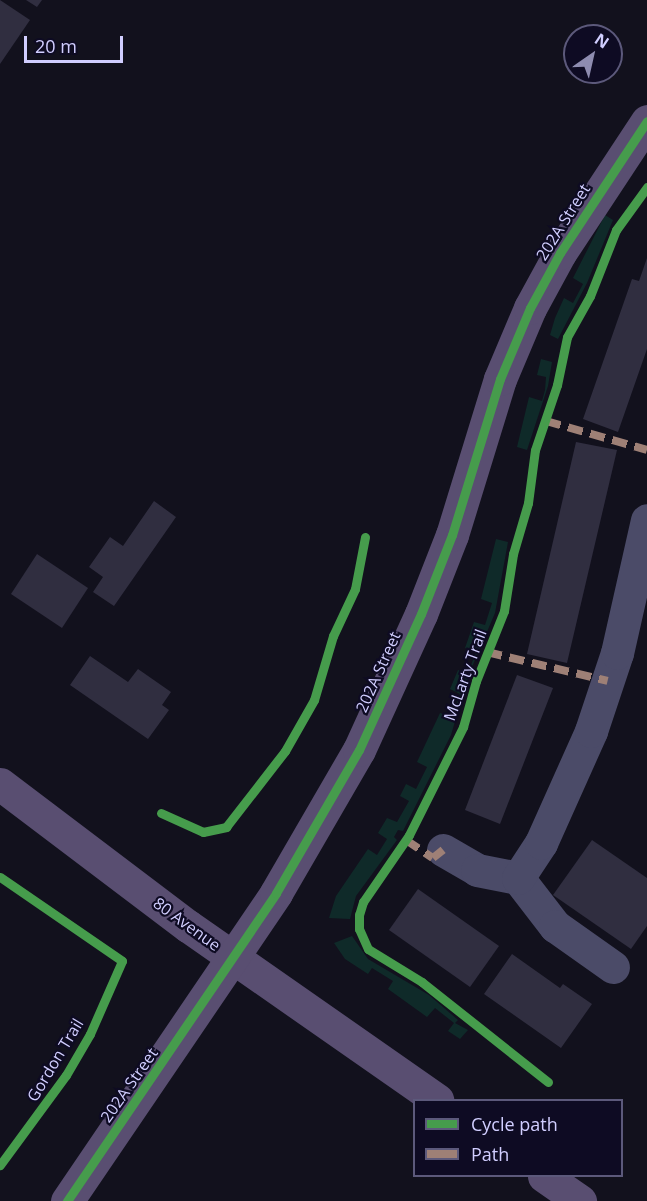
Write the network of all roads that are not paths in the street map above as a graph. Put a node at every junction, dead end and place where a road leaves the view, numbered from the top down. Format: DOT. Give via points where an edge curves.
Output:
graph roads {
  1 [pos="647,121"];
  2 [pos="647,520"];
  3 [pos="0,784"];
  4 [pos="443,850"];
  5 [pos="518,878"];
  6 [pos="235,958"];
  7 [pos="613,967"];
  8 [pos="434,1099"];
  9 [pos="545,1177"];
  10 [pos="67,1201"];
  11 [pos="580,1201"];
  1 -- 6 [label="main road, 202A Street" via="560,253 530,308 501,380 452,534 408,643 359,750 316,828"];
  2 -- 5 [label="lane" via="617,653 591,731 541,843"];
  3 -- 6 [label="main road, 80 Avenue"];
  4 -- 5 [label="lane" via="477,870"];
  5 -- 7 [label="lane" via="555,926"];
  6 -- 8 [label="main road, 80 Avenue"];
  6 -- 10 [label="main road, 202A Street"];
  9 -- 11 [label="main road"];
}
